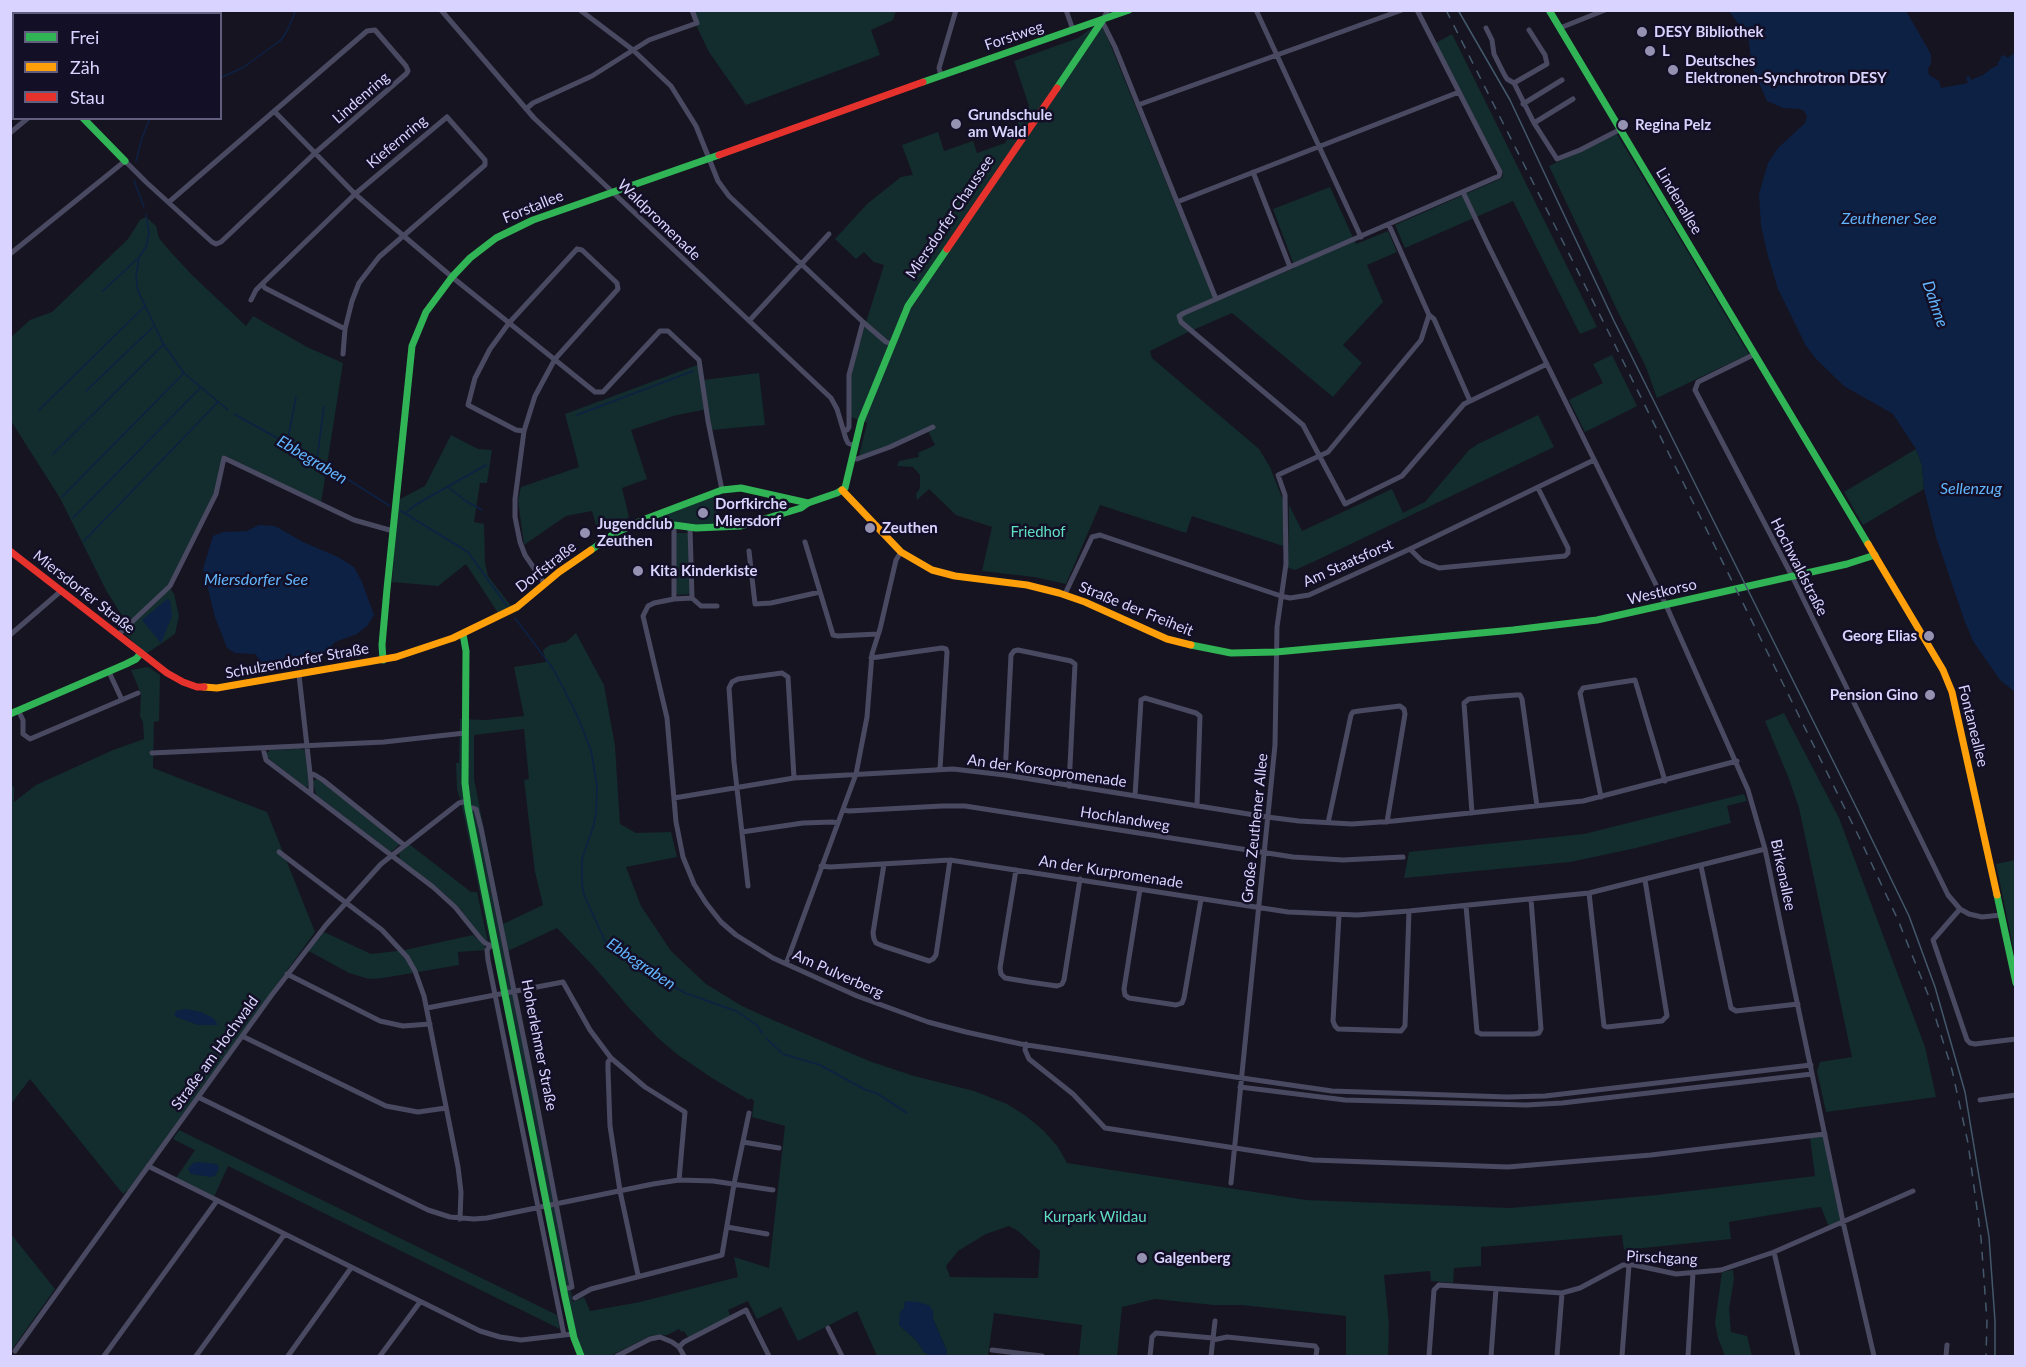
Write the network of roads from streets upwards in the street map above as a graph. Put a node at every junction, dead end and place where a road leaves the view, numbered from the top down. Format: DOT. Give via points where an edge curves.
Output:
graph roads {
  1 [pos="441,10"];
  2 [pos="580,10"];
  3 [pos="692,10"];
  4 [pos="956,10"];
  5 [pos="1066,10"];
  6 [pos="1108,10"];
  7 [pos="1129,10"];
  8 [pos="1256,10"];
  9 [pos="1402,10"];
  10 [pos="1417,10"];
  11 [pos="1549,10"];
  12 [pos="1605,10"];
  13 [pos="1102,21"];
  14 [pos="1486,28"];
  15 [pos="1560,28"];
  16 [pos="1073,30"];
  17 [pos="1529,30"];
  18 [pos="633,50"];
  19 [pos="1276,55"];
  20 [pos="941,76"];
  21 [pos="1562,80"];
  22 [pos="1514,83"];
  23 [pos="1459,92"];
  24 [pos="1573,99"];
  25 [pos="1523,104"];
  26 [pos="1138,105"];
  27 [pos="526,109"];
  28 [pos="274,111"];
  29 [pos="26,120"];
  30 [pos="85,120"];
  31 [pos="1534,123"];
  32 [pos="1621,129"];
  33 [pos="10,133"];
  34 [pos="1319,146"];
  35 [pos="315,153"];
  36 [pos="709,157"];
  37 [pos="125,161"];
  38 [pos="1253,172"];
  39 [pos="610,192"];
  40 [pos="1464,192"];
  41 [pos="355,194"];
  42 [pos="1177,201"];
  43 [pos="169,202"];
  44 [pos="1389,225"];
  45 [pos="829,234"];
  46 [pos="403,236"];
  47 [pos="1362,237"];
  48 [pos="10,254"];
  49 [pos="802,264"];
  50 [pos="1290,267"];
  51 [pos="452,277"];
  52 [pos="262,284"];
  53 [pos="1216,299"];
  54 [pos="251,300"];
  55 [pos="1429,315"];
  56 [pos="749,321"];
  57 [pos="863,322"];
  58 [pos="509,323"];
  59 [pos="345,329"];
  60 [pos="892,344"];
  61 [pos="343,354"];
  62 [pos="1755,354"];
  63 [pos="555,359"];
  64 [pos="1547,364"];
  65 [pos="1470,401"];
  66 [pos="1786,406"];
  67 [pos="933,427"];
  68 [pos="524,431"];
  69 [pos="844,431"];
  70 [pos="855,446"];
  71 [pos="1319,456"];
  72 [pos="852,458"];
  73 [pos="1594,460"];
  74 [pos="1538,488"];
  75 [pos="722,490"];
  76 [pos="842,490"];
  77 [pos="808,503"];
  78 [pos="644,521"];
  79 [pos="674,526"];
  80 [pos="690,528"];
  81 [pos="393,531"];
  82 [pos="805,542"];
  83 [pos="1410,549"];
  84 [pos="10,551"];
  85 [pos="749,551"];
  86 [pos="901,552"];
  87 [pos="1875,555"];
  88 [pos="1791,576"];
  89 [pos="544,583"];
  90 [pos="61,591"];
  91 [pos="820,591"];
  92 [pos="1065,594"];
  93 [pos="1281,596"];
  94 [pos="674,598"];
  95 [pos="692,598"];
  96 [pos="1665,605"];
  97 [pos="717,606"];
  98 [pos="463,634"];
  99 [pos="878,634"];
  100 [pos="10,635"];
  101 [pos="118,635"];
  102 [pos="1451,635"];
  103 [pos="1276,652"];
  104 [pos="141,653"];
  105 [pos="871,658"];
  106 [pos="383,660"];
  107 [pos="109,672"];
  108 [pos="299,675"];
  109 [pos="138,693"];
  110 [pos="122,700"];
  111 [pos="18,710"];
  112 [pos="10,714"];
  113 [pos="465,733"];
  114 [pos="307,745"];
  115 [pos="263,748"];
  116 [pos="152,753"];
  117 [pos="1737,761"];
  118 [pos="940,769"];
  119 [pos="310,774"];
  120 [pos="856,774"];
  121 [pos="1005,775"];
  122 [pos="794,778"];
  123 [pos="1665,781"];
  124 [pos="1069,786"];
  125 [pos="736,788"];
  126 [pos="311,794"];
  127 [pos="1135,796"];
  128 [pos="1602,797"];
  129 [pos="674,798"];
  130 [pos="467,805"];
  131 [pos="1197,806"];
  132 [pos="1537,806"];
  133 [pos="843,810"];
  134 [pos="1472,813"];
  135 [pos="1267,817"];
  136 [pos="1387,822"];
  137 [pos="838,823"];
  138 [pos="1328,823"];
  139 [pos="742,832"];
  140 [pos="404,844"];
  141 [pos="1765,849"];
  142 [pos="279,852"];
  143 [pos="1264,853"];
  144 [pos="391,855"];
  145 [pos="1403,857"];
  146 [pos="951,860"];
  147 [pos="884,864"];
  148 [pos="821,866"];
  149 [pos="1701,866"];
  150 [pos="1016,870"];
  151 [pos="1080,879"];
  152 [pos="1645,880"];
  153 [pos="748,885"];
  154 [pos="1140,889"];
  155 [pos="1589,892"];
  156 [pos="1532,898"];
  157 [pos="1201,899"];
  158 [pos="345,903"];
  159 [pos="1466,906"];
  160 [pos="1259,908"];
  161 [pos="1960,909"];
  162 [pos="1409,911"];
  163 [pos="1339,915"];
  164 [pos="2001,915"];
  165 [pos="492,946"];
  166 [pos="786,964"];
  167 [pos="287,974"];
  168 [pos="2016,983"];
  169 [pos="514,991"];
  170 [pos="505,993"];
  171 [pos="495,995"];
  172 [pos="1798,1004"];
  173 [pos="427,1008"];
  174 [pos="430,1024"];
  175 [pos="243,1036"];
  176 [pos="2016,1039"];
  177 [pos="1026,1044"];
  178 [pos="611,1058"];
  179 [pos="1811,1065"];
  180 [pos="1812,1074"];
  181 [pos="1241,1078"];
  182 [pos="1240,1087"];
  183 [pos="2016,1095"];
  184 [pos="198,1097"];
  185 [pos="1980,1100"];
  186 [pos="446,1108"];
  187 [pos="749,1113"];
  188 [pos="1825,1134"];
  189 [pos="743,1142"];
  190 [pos="779,1148"];
  191 [pos="1234,1148"];
  192 [pos="148,1167"];
  193 [pos="679,1180"];
  194 [pos="1232,1183"];
  195 [pos="734,1184"];
  196 [pos="773,1190"];
  197 [pos="620,1191"];
  198 [pos="1913,1191"];
  199 [pos="216,1202"];
  200 [pos="556,1204"];
  201 [pos="547,1206"];
  202 [pos="538,1208"];
  203 [pos="460,1219"];
  204 [pos="1843,1222"];
  205 [pos="727,1227"];
  206 [pos="767,1234"];
  207 [pos="284,1235"];
  208 [pos="1774,1252"];
  209 [pos="1629,1265"];
  210 [pos="351,1268"];
  211 [pos="1693,1273"];
  212 [pos="638,1275"];
  213 [pos="564,1288"];
  214 [pos="1496,1289"];
  215 [pos="1562,1293"];
  216 [pos="574,1298"];
  217 [pos="420,1302"];
  218 [pos="1215,1321"];
  219 [pos="828,1328"];
  220 [pos="564,1335"];
  221 [pos="574,1336"];
  222 [pos="1213,1339"];
  223 [pos="1947,1345"];
  224 [pos="679,1347"];
  225 [pos="992,1350"];
  226 [pos="15,1351"];
  227 [pos="104,1356"];
  228 [pos="196,1356"];
  229 [pos="288,1356"];
  230 [pos="380,1356"];
  231 [pos="581,1356"];
  232 [pos="617,1356"];
  233 [pos="684,1356"];
  234 [pos="768,1356"];
  235 [pos="841,1356"];
  236 [pos="1042,1356"];
  237 [pos="1150,1356"];
  238 [pos="1211,1356"];
  239 [pos="1316,1356"];
  240 [pos="1429,1356"];
  241 [pos="1491,1356"];
  242 [pos="1557,1356"];
  243 [pos="1622,1356"];
  244 [pos="1688,1356"];
  245 [pos="1798,1356"];
  246 [pos="1874,1356"];
  247 [pos="1946,1356"];
  1 -- 27 [label="street, Waldpromenade"];
  2 -- 18 [label="street"];
  3 -- 18 [label="street" via="697,22 661,34"];
  4 -- 20 [label="street" via="939,68"];
  5 -- 16 [label="street"];
  6 -- 13 [label="street, Miersdorfer Chaussee"];
  7 -- 13 [label="street, Forstweg"];
  8 -- 19 [label="street"];
  9 -- 19 [label="street"];
  10 -- 23 [label="street"];
  11 -- 15 [label="street, Lindenallee"];
  12 -- 15 [label="street"];
  13 -- 16 [label="street, Forstweg"];
  13 -- 26 [label="street"];
  13 -- 60 [label="street, Miersdorfer Chaussee" via="915,294"];
  14 -- 22 [label="street" via="1494,54 1507,79"];
  15 -- 32 [label="street, Lindenallee"];
  16 -- 20 [label="street, Forstweg"];
  17 -- 22 [label="street" via="1547,64"];
  18 -- 27 [label="street"];
  18 -- 36 [label="street" via="682,102"];
  19 -- 26 [label="street"];
  19 -- 34 [label="street"];
  20 -- 36 [label="street, Forstallee"];
  21 -- 25 [label="street"];
  22 -- 25 [label="street"];
  23 -- 34 [label="street"];
  23 -- 40 [label="street" via="1500,172 1499,176"];
  24 -- 31 [label="street"];
  25 -- 31 [label="street"];
  26 -- 42 [label="street"];
  27 -- 39 [label="street, Waldpromenade"];
  28 -- 35 [label="street"];
  28 -- 35 [label="street, Lindenring" via="367,31 375,30 408,70"];
  28 -- 43 [label="street, Lindenring"];
  29 -- 33 [label="street"];
  30 -- 37 [label="street"];
  31 -- 32 [label="street" via="1557,159"];
  32 -- 62 [label="street, Lindenallee"];
  34 -- 38 [label="street"];
  34 -- 47 [label="street"];
  35 -- 41 [label="street"];
  35 -- 43 [label="street, Lindenring" via="216,244"];
  36 -- 39 [label="street, Forstallee"];
  36 -- 49 [label="street" via="729,196"];
  37 -- 43 [label="street, Lindenring"];
  37 -- 48 [label="street"];
  38 -- 42 [label="street"];
  38 -- 50 [label="street"];
  39 -- 51 [label="street, Forstallee" via="510,230 478,252"];
  39 -- 56 [label="street, Waldpromenade"];
  40 -- 44 [label="street"];
  40 -- 64 [label="street, Birkenallee"];
  41 -- 46 [label="street"];
  41 -- 46 [label="street, Kiefernring" via="443,119 450,118 486,160 485,165"];
  41 -- 52 [label="street, Kiefernring"];
  42 -- 53 [label="street"];
  44 -- 47 [label="street"];
  44 -- 55 [label="street"];
  45 -- 49 [label="street"];
  46 -- 51 [label="street"];
  46 -- 59 [label="street, Kiefernring" via="379,256 363,277"];
  47 -- 50 [label="street"];
  49 -- 56 [label="street"];
  49 -- 57 [label="street"];
  50 -- 53 [label="street"];
  51 -- 58 [label="street"];
  51 -- 81 [label="street, Forstallee" via="426,312 412,346"];
  52 -- 54 [label="street, Kiefernring"];
  52 -- 59 [label="street"];
  53 -- 71 [label="street" via="1179,316 1181,322 1303,425"];
  55 -- 65 [label="street"];
  55 -- 71 [label="street" via="1421,340 1328,452"];
  56 -- 69 [label="street, Waldpromenade" via="831,398"];
  57 -- 60 [label="street"];
  57 -- 69 [label="street" via="849,375 849,427"];
  58 -- 63 [label="street"];
  58 -- 63 [label="street" via="576,250 582,250 617,283 618,289"];
  58 -- 68 [label="street" via="479,369 468,405"];
  59 -- 61 [label="street, Kiefernring"];
  60 -- 70 [label="street, Miersdorfer Chaussee"];
  62 -- 66 [label="street, Lindenallee"];
  62 -- 88 [label="street, Hochwaldstraße" via="1698,382 1695,390"];
  63 -- 68 [label="street" via="535,396"];
  63 -- 75 [label="street" via="599,393 660,331 668,331 699,360"];
  64 -- 65 [label="street"];
  64 -- 73 [label="street, Birkenallee"];
  65 -- 71 [label="street" via="1402,476 1345,504"];
  66 -- 87 [label="street, Fontaneallee"];
  67 -- 72 [label="street" via="890,447"];
  68 -- 89 [label="street" via="515,499 516,524 525,555"];
  69 -- 70 [label="street, Waldpromenade" via="847,442"];
  70 -- 72 [label="street, Miersdorfer Chaussee"];
  71 -- 93 [label="street, Große Zeuthener Allee" via="1278,475 1285,495 1286,564"];
  72 -- 76 [label="street"];
  73 -- 74 [label="street, Am Staatsforst"];
  73 -- 96 [label="street, Birkenallee"];
  74 -- 83 [label="street, Am Staatsforst"];
  74 -- 83 [label="street" via="1568,548 1565,556 1439,568 1422,561"];
  75 -- 77 [label="street, Dorfstraße" via="741,489"];
  75 -- 78 [label="street, Dorfstraße"];
  76 -- 77 [label="street"];
  76 -- 86 [label="street, Straße der Freiheit"];
  77 -- 80 [label="street" via="744,526"];
  78 -- 79 [label="street"];
  78 -- 89 [label="street, Dorfstraße" via="612,535"];
  79 -- 80 [label="street"];
  79 -- 94 [label="street"];
  80 -- 95 [label="street"];
  81 -- 101 [label="street" via="354,520 224,458 216,494 170,586"];
  81 -- 106 [label="street, Forstallee"];
  82 -- 91 [label="street"];
  83 -- 93 [label="street, Am Staatsforst" via="1309,595"];
  84 -- 90 [label="street, Miersdorfer Straße"];
  85 -- 91 [label="street" via="755,604"];
  86 -- 92 [label="street, Straße der Freiheit" via="943,573"];
  86 -- 99 [label="street"];
  87 -- 88 [label="street, Westkorso"];
  87 -- 164 [label="street, Fontaneallee" via="1951,689"];
  88 -- 96 [label="street, Westkorso"];
  88 -- 161 [label="street, Hochwaldstraße" via="1945,890"];
  89 -- 98 [label="street, Dorfstraße" via="517,607"];
  90 -- 100 [label="street"];
  90 -- 101 [label="street, Miersdorfer Straße"];
  91 -- 99 [label="street" via="833,634"];
  92 -- 93 [label="street, Am Staatsforst" via="1092,537 1100,535"];
  92 -- 103 [label="street, Straße der Freiheit" via="1158,636 1191,646 1231,653"];
  93 -- 103 [label="street, Große Zeuthener Allee"];
  94 -- 95 [label="street, Am Pulverberg"];
  94 -- 129 [label="street, Am Pulverberg" via="648,606 643,616 667,718"];
  95 -- 97 [label="street, Am Pulverberg" via="701,606"];
  96 -- 102 [label="street, Westkorso" via="1587,622"];
  96 -- 117 [label="street, Birkenallee"];
  98 -- 106 [label="street, Schulzendorfer Straße"];
  98 -- 113 [label="street, Hoherlehmer Straße"];
  99 -- 105 [label="street"];
  101 -- 104 [label="street, Miersdorfer Straße"];
  102 -- 103 [label="street, Straße der Freiheit"];
  103 -- 135 [label="street, Große Zeuthener Allee" via="1275,745"];
  104 -- 107 [label="street"];
  104 -- 108 [label="street, Schulzendorfer Straße" via="179,680 205,688"];
  105 -- 118 [label="street" via="946,649"];
  105 -- 120 [label="street" via="867,717"];
  106 -- 108 [label="street, Schulzendorfer Straße"];
  107 -- 110 [label="street"];
  107 -- 111 [label="street"];
  108 -- 114 [label="street"];
  109 -- 110 [label="street"];
  110 -- 111 [label="street" via="30,739 23,734"];
  111 -- 112 [label="street"];
  113 -- 114 [label="street"];
  113 -- 130 [label="street, Hoherlehmer Straße"];
  114 -- 115 [label="street"];
  114 -- 119 [label="street"];
  115 -- 116 [label="street"];
  115 -- 126 [label="street" via="266,760"];
  117 -- 123 [label="street, An der Korsopromenade"];
  117 -- 141 [label="street, Birkenallee"];
  118 -- 120 [label="street, An der Korsopromenade"];
  118 -- 121 [label="street, An der Korsopromenade"];
  119 -- 126 [label="street"];
  119 -- 140 [label="street"];
  120 -- 122 [label="street, An der Korsopromenade"];
  120 -- 133 [label="street"];
  121 -- 124 [label="street, An der Korsopromenade"];
  121 -- 124 [label="street" via="1011,655 1018,650 1075,664"];
  122 -- 125 [label="street, An der Korsopromenade"];
  122 -- 125 [label="street" via="788,677 781,674 738,679 729,687"];
  123 -- 128 [label="street, An der Korsopromenade"];
  123 -- 128 [label="street" via="1635,680 1584,688 1580,693"];
  124 -- 127 [label="street, An der Korsopromenade"];
  125 -- 129 [label="street, An der Korsopromenade"];
  125 -- 139 [label="street"];
  126 -- 144 [label="street"];
  127 -- 131 [label="street, An der Korsopromenade"];
  127 -- 131 [label="street" via="1144,698 1200,717"];
  128 -- 132 [label="street, An der Korsopromenade"];
  129 -- 166 [label="street, Am Pulverberg" via="683,857 706,903 736,935"];
  130 -- 140 [label="street, Straße am Hochwald" via="459,803"];
  130 -- 165 [label="street, Hoherlehmer Straße"];
  130 -- 169 [label="street, Hoherlehmer Straße" via="476,809 478,815"];
  131 -- 135 [label="street, An der Korsopromenade"];
  132 -- 134 [label="street, An der Korsopromenade"];
  132 -- 134 [label="street" via="1520,695 1468,699 1464,703"];
  133 -- 137 [label="street"];
  133 -- 143 [label="street, Hochlandweg" via="965,806"];
  134 -- 136 [label="street, An der Korsopromenade"];
  135 -- 138 [label="street, An der Korsopromenade"];
  135 -- 143 [label="street, Große Zeuthener Allee"];
  136 -- 138 [label="street, An der Korsopromenade"];
  136 -- 138 [label="street" via="1405,714 1400,706 1351,715"];
  137 -- 139 [label="street" via="803,823"];
  137 -- 148 [label="street"];
  139 -- 153 [label="street"];
  140 -- 144 [label="street, Straße am Hochwald"];
  141 -- 149 [label="street, An der Kurpromenade"];
  141 -- 172 [label="street, Birkenallee"];
  142 -- 158 [label="street"];
  143 -- 145 [label="street, Hochlandweg" via="1344,860"];
  143 -- 160 [label="street, Große Zeuthener Allee"];
  144 -- 158 [label="street, Straße am Hochwald"];
  144 -- 165 [label="street" via="448,900 475,933"];
  146 -- 147 [label="street, An der Kurpromenade"];
  146 -- 147 [label="street" via="936,955 929,961 883,946 874,939"];
  146 -- 150 [label="street, An der Kurpromenade"];
  147 -- 148 [label="street, An der Kurpromenade"];
  148 -- 166 [label="street"];
  149 -- 152 [label="street, An der Kurpromenade"];
  149 -- 172 [label="street" via="1731,1008 1736,1011"];
  150 -- 151 [label="street, An der Kurpromenade"];
  150 -- 151 [label="street" via="1001,974 1005,978 1057,986 1064,980"];
  151 -- 154 [label="street, An der Kurpromenade"];
  152 -- 155 [label="street, An der Kurpromenade"];
  152 -- 155 [label="street" via="1667,1016 1662,1020 1604,1026"];
  154 -- 157 [label="street, An der Kurpromenade"];
  154 -- 157 [label="street" via="1124,989 1129,998 1182,1003"];
  155 -- 156 [label="street, An der Kurpromenade"];
  156 -- 159 [label="street, An der Kurpromenade"];
  156 -- 159 [label="street" via="1541,1029 1534,1034 1477,1032"];
  157 -- 160 [label="street, An der Kurpromenade"];
  158 -- 167 [label="street, Straße am Hochwald"];
  158 -- 173 [label="street" via="382,930 407,957 419,978"];
  159 -- 162 [label="street, An der Kurpromenade"];
  160 -- 163 [label="street, An der Kurpromenade"];
  160 -- 181 [label="street, Große Zeuthener Allee"];
  161 -- 164 [label="street" via="1982,917"];
  161 -- 176 [label="street" via="1932,940 1967,1040 1970,1043"];
  162 -- 163 [label="street, An der Kurpromenade"];
  162 -- 163 [label="street" via="1405,1026 1401,1031 1335,1026"];
  164 -- 168 [label="street, Fontaneallee"];
  165 -- 170 [label="street, Hoherlehmer Straße"];
  165 -- 171 [label="street, Hoherlehmer Straße" via="487,955"];
  166 -- 177 [label="street, Am Pulverberg" via="894,1011"];
  167 -- 174 [label="street" via="380,1021 403,1026"];
  167 -- 175 [label="street, Straße am Hochwald"];
  169 -- 170 [label="street"];
  169 -- 178 [label="street" via="563,982 584,1021"];
  169 -- 200 [label="street, Hoherlehmer Straße"];
  170 -- 171 [label="street"];
  170 -- 201 [label="street, Hoherlehmer Straße"];
  171 -- 173 [label="street"];
  171 -- 202 [label="street, Hoherlehmer Straße"];
  172 -- 179 [label="street, Birkenallee"];
  173 -- 174 [label="street"];
  174 -- 186 [label="street"];
  175 -- 184 [label="street, Straße am Hochwald"];
  175 -- 186 [label="street" via="386,1106 418,1112"];
  177 -- 181 [label="street, Am Pulverberg"];
  177 -- 191 [label="street" via="1029,1059 1073,1094 1105,1128"];
  178 -- 193 [label="street" via="647,1089 685,1112"];
  178 -- 197 [label="street" via="608,1100"];
  179 -- 180 [label="street, Birkenallee"];
  179 -- 181 [label="street, Am Pulverberg" via="1507,1097 1356,1092"];
  180 -- 182 [label="street" via="1507,1106 1356,1101"];
  180 -- 188 [label="street, Birkenallee"];
  181 -- 182 [label="street, Große Zeuthener Allee"];
  182 -- 191 [label="street, Große Zeuthener Allee"];
  183 -- 185 [label="street"];
  184 -- 192 [label="street, Straße am Hochwald"];
  184 -- 203 [label="street" via="428,1210"];
  186 -- 203 [label="street" via="460,1180"];
  187 -- 189 [label="street"];
  188 -- 191 [label="street" via="1508,1167 1306,1159"];
  188 -- 204 [label="street, Birkenallee"];
  189 -- 190 [label="street"];
  189 -- 195 [label="street"];
  191 -- 194 [label="street, Große Zeuthener Allee"];
  192 -- 199 [label="street"];
  192 -- 226 [label="street, Straße am Hochwald"];
  193 -- 195 [label="street"];
  193 -- 197 [label="street"];
  195 -- 196 [label="street"];
  195 -- 205 [label="street"];
  197 -- 200 [label="street"];
  197 -- 212 [label="street"];
  198 -- 204 [label="street, Pirschgang"];
  199 -- 207 [label="street"];
  199 -- 227 [label="street"];
  200 -- 201 [label="street"];
  200 -- 213 [label="street, Hoherlehmer Straße" via="572,1287"];
  201 -- 202 [label="street"];
  201 -- 213 [label="street, Hoherlehmer Straße"];
  202 -- 203 [label="street"];
  202 -- 220 [label="street, Hoherlehmer Straße"];
  204 -- 208 [label="street, Pirschgang"];
  204 -- 246 [label="street, Birkenallee"];
  205 -- 206 [label="street"];
  205 -- 212 [label="street" via="722,1255"];
  207 -- 210 [label="street"];
  207 -- 228 [label="street"];
  208 -- 211 [label="street, Pirschgang" via="1723,1269"];
  208 -- 245 [label="street"];
  209 -- 211 [label="street, Pirschgang" via="1676,1274"];
  209 -- 215 [label="street, Pirschgang"];
  209 -- 243 [label="street"];
  210 -- 217 [label="street"];
  210 -- 229 [label="street"];
  211 -- 244 [label="street"];
  212 -- 216 [label="street"];
  213 -- 221 [label="street, Hoherlehmer Straße"];
  214 -- 215 [label="street, Pirschgang"];
  214 -- 240 [label="street, Pirschgang" via="1436,1287"];
  214 -- 241 [label="street"];
  215 -- 242 [label="street"];
  217 -- 220 [label="street" via="493,1336 521,1340"];
  217 -- 230 [label="street"];
  218 -- 222 [label="street"];
  219 -- 235 [label="street"];
  220 -- 221 [label="street"];
  221 -- 231 [label="street"];
  222 -- 237 [label="street" via="1156,1333"];
  222 -- 238 [label="street"];
  222 -- 239 [label="street" via="1227,1337 1310,1346 1316,1347"];
  223 -- 247 [label="street"];
  224 -- 232 [label="street" via="660,1337"];
  224 -- 233 [label="street"];
  224 -- 234 [label="street" via="746,1310"];
  225 -- 236 [label="street"];
}
